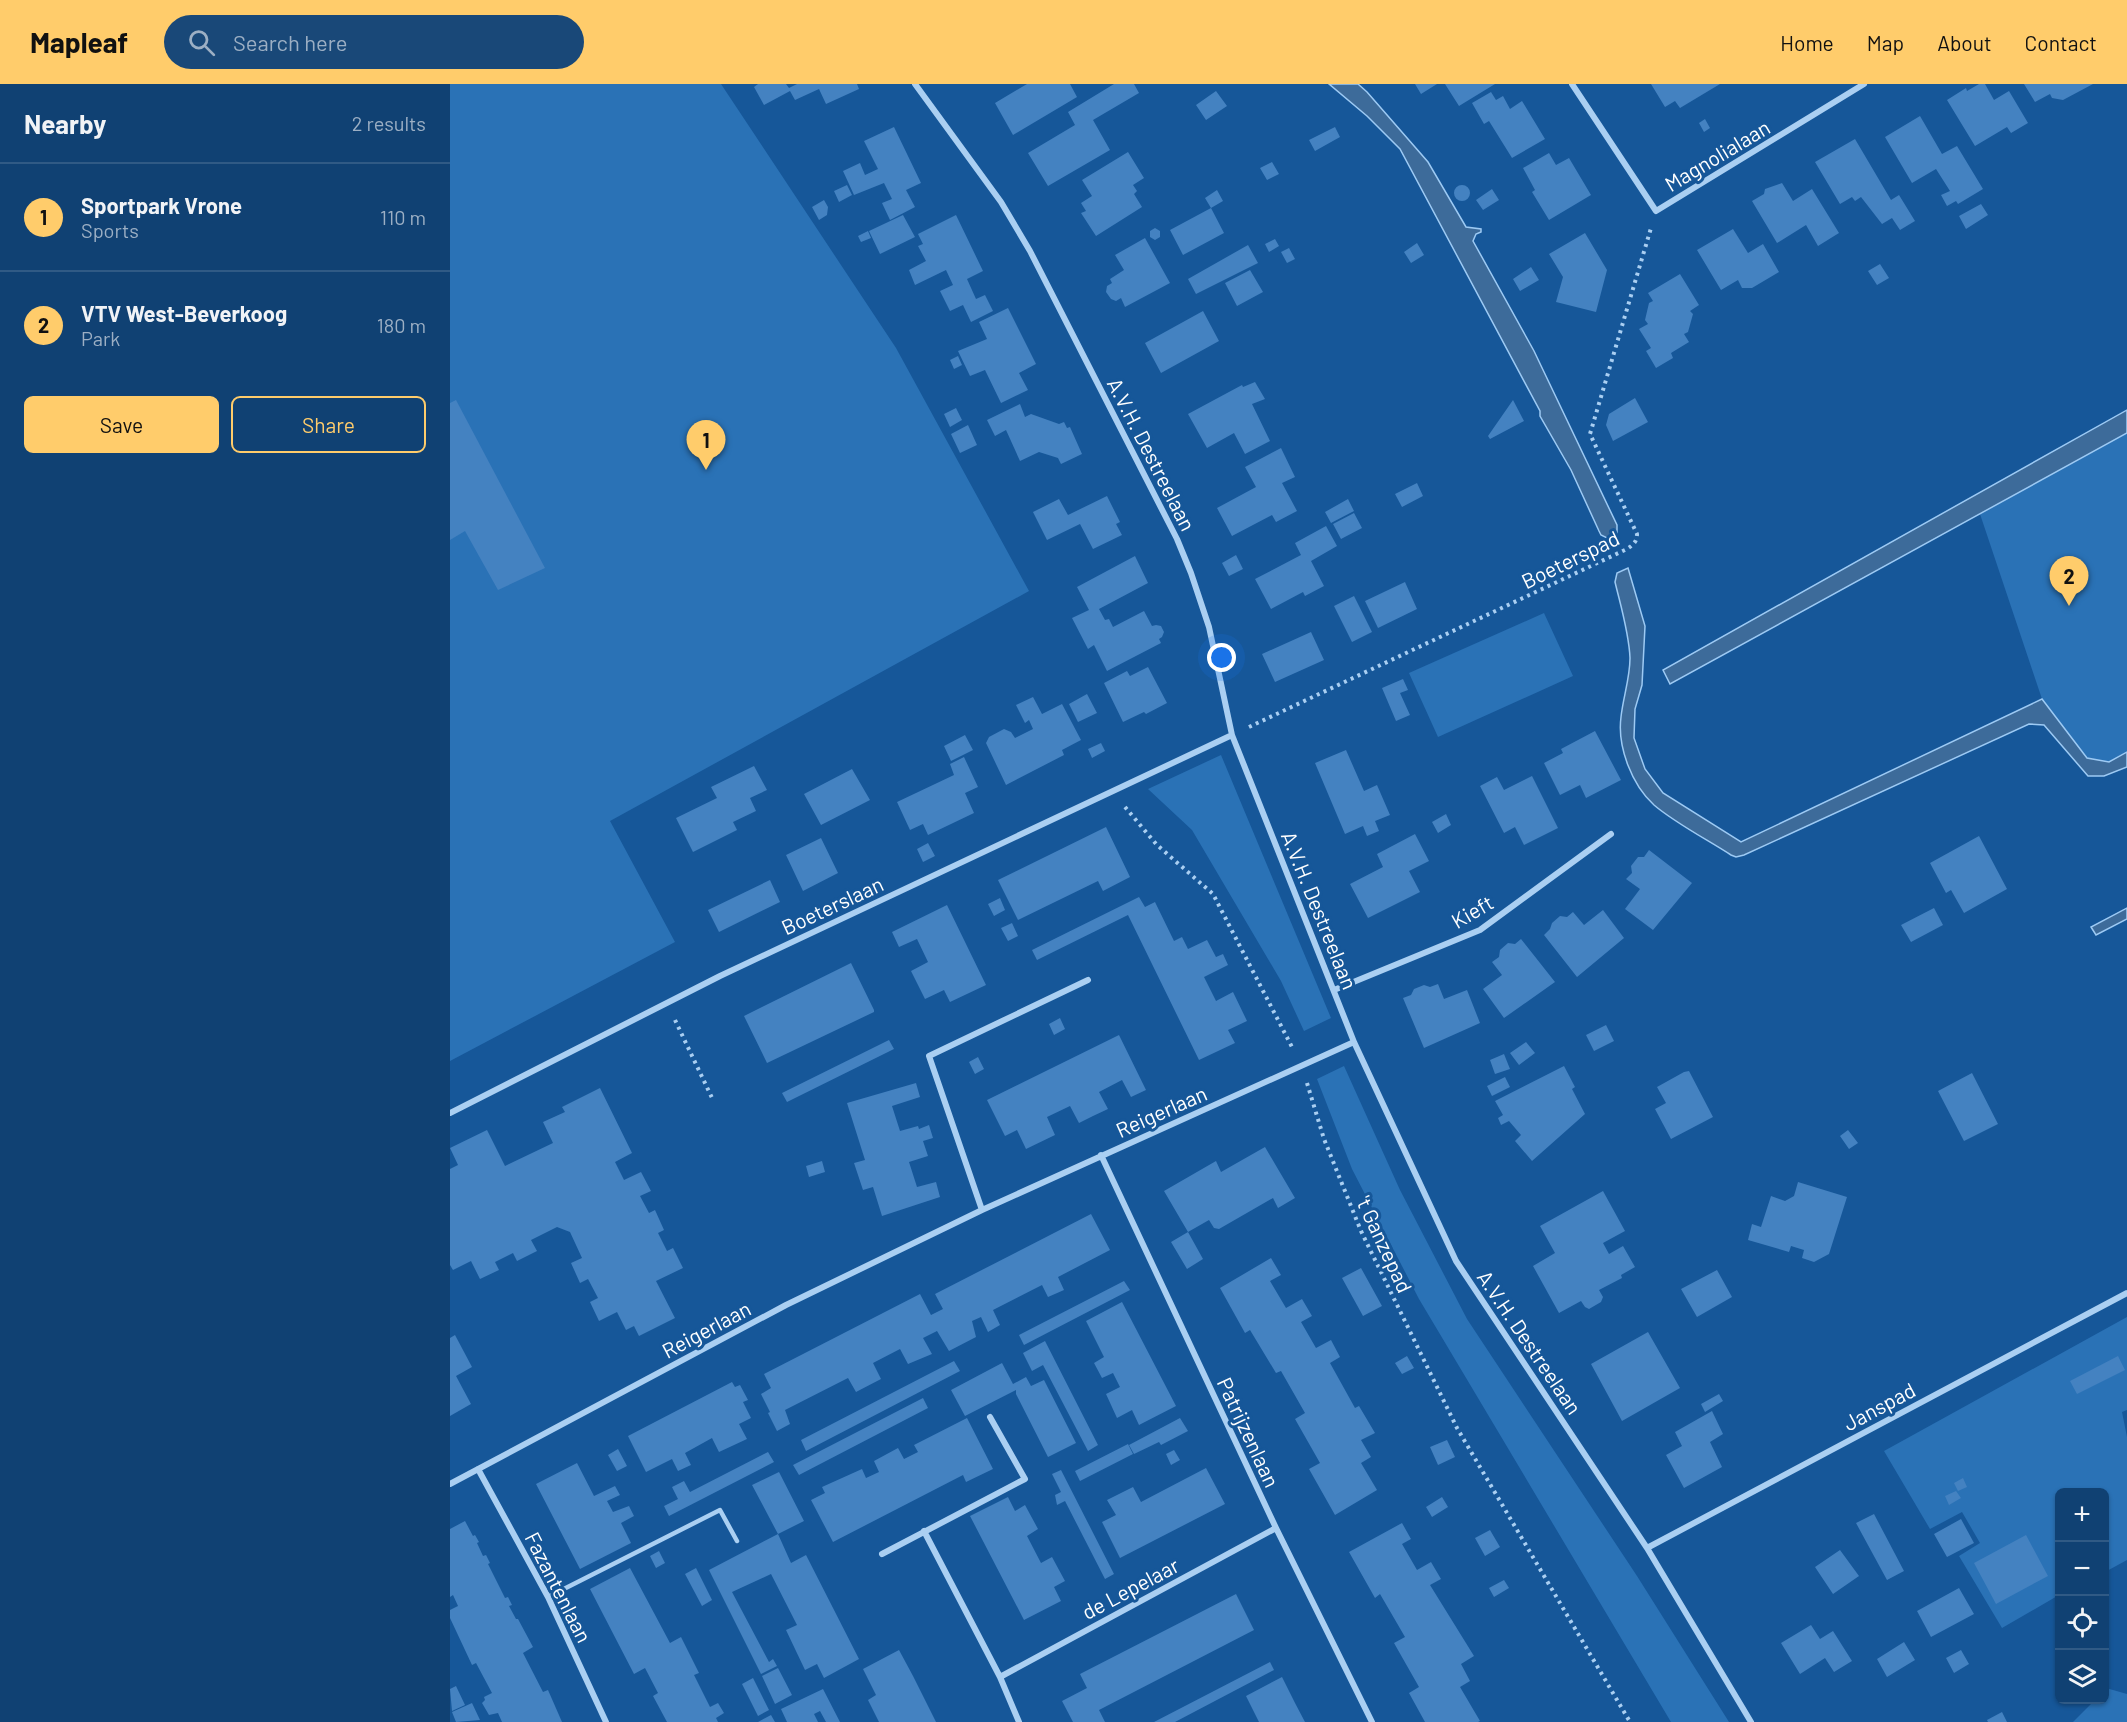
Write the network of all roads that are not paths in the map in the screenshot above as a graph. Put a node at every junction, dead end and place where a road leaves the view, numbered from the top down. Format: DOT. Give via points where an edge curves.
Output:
graph roads {
  1 [pos="915,84"];
  2 [pos="1572,84"];
  3 [pos="1864,84"];
  4 [pos="1232,735"];
  5 [pos="1611,834"];
  6 [pos="1088,980"];
  7 [pos="1334,990"];
  8 [pos="1354,1042"];
  9 [pos="450,1113"];
  10 [pos="1101,1155"];
  11 [pos="982,1210"];
  12 [pos="2127,1293"];
  13 [pos="990,1416"];
  14 [pos="478,1469"];
  15 [pos="450,1484"];
  16 [pos="1276,1528"];
  17 [pos="924,1531"];
  18 [pos="737,1541"];
  19 [pos="1647,1548"];
  20 [pos="882,1554"];
  21 [pos="548,1598"];
  22 [pos="1000,1677"];
  23 [pos="606,1722"];
  24 [pos="1019,1722"];
  25 [pos="1372,1722"];
  26 [pos="1751,1722"];
  1 -- 4 [label="street, A.V.H. Destreelaan" via="1001,202 1030,251 1176,539 1209,627"];
  2 -- 3 [label="street, Magnolialaan" via="1656,211"];
  4 -- 7 [label="street, A.V.H. Destreelaan"];
  4 -- 9 [label="street, Boeterslaan" via="667,1003"];
  5 -- 7 [label="street, Kieft" via="1480,930"];
  6 -- 11 [label="street" via="929,1056"];
  7 -- 8 [label="street, A.V.H. Destreelaan"];
  8 -- 10 [label="street, Reigerlaan"];
  8 -- 19 [label="street, A.V.H. Destreelaan" via="1456,1261"];
  10 -- 11 [label="street, Reigerlaan"];
  10 -- 16 [label="street, Patrijzenlaan"];
  11 -- 14 [label="street, Reigerlaan" via="786,1305"];
  12 -- 19 [label="street, Janspad"];
  13 -- 17 [label="street" via="1025,1479"];
  14 -- 15 [label="street, Reigerlaan"];
  14 -- 21 [label="street, Fazantenlaan"];
  16 -- 22 [label="street, de Lepelaar"];
  16 -- 25 [label="street, Patrijzenlaan"];
  17 -- 20 [label="street"];
  17 -- 22 [label="street"];
  18 -- 21 [label="lane" via="720,1510"];
  19 -- 26 [label="street, A.V.H. Destreelaan"];
  21 -- 23 [label="street, Fazantenlaan"];
  22 -- 24 [label="street"];
}
